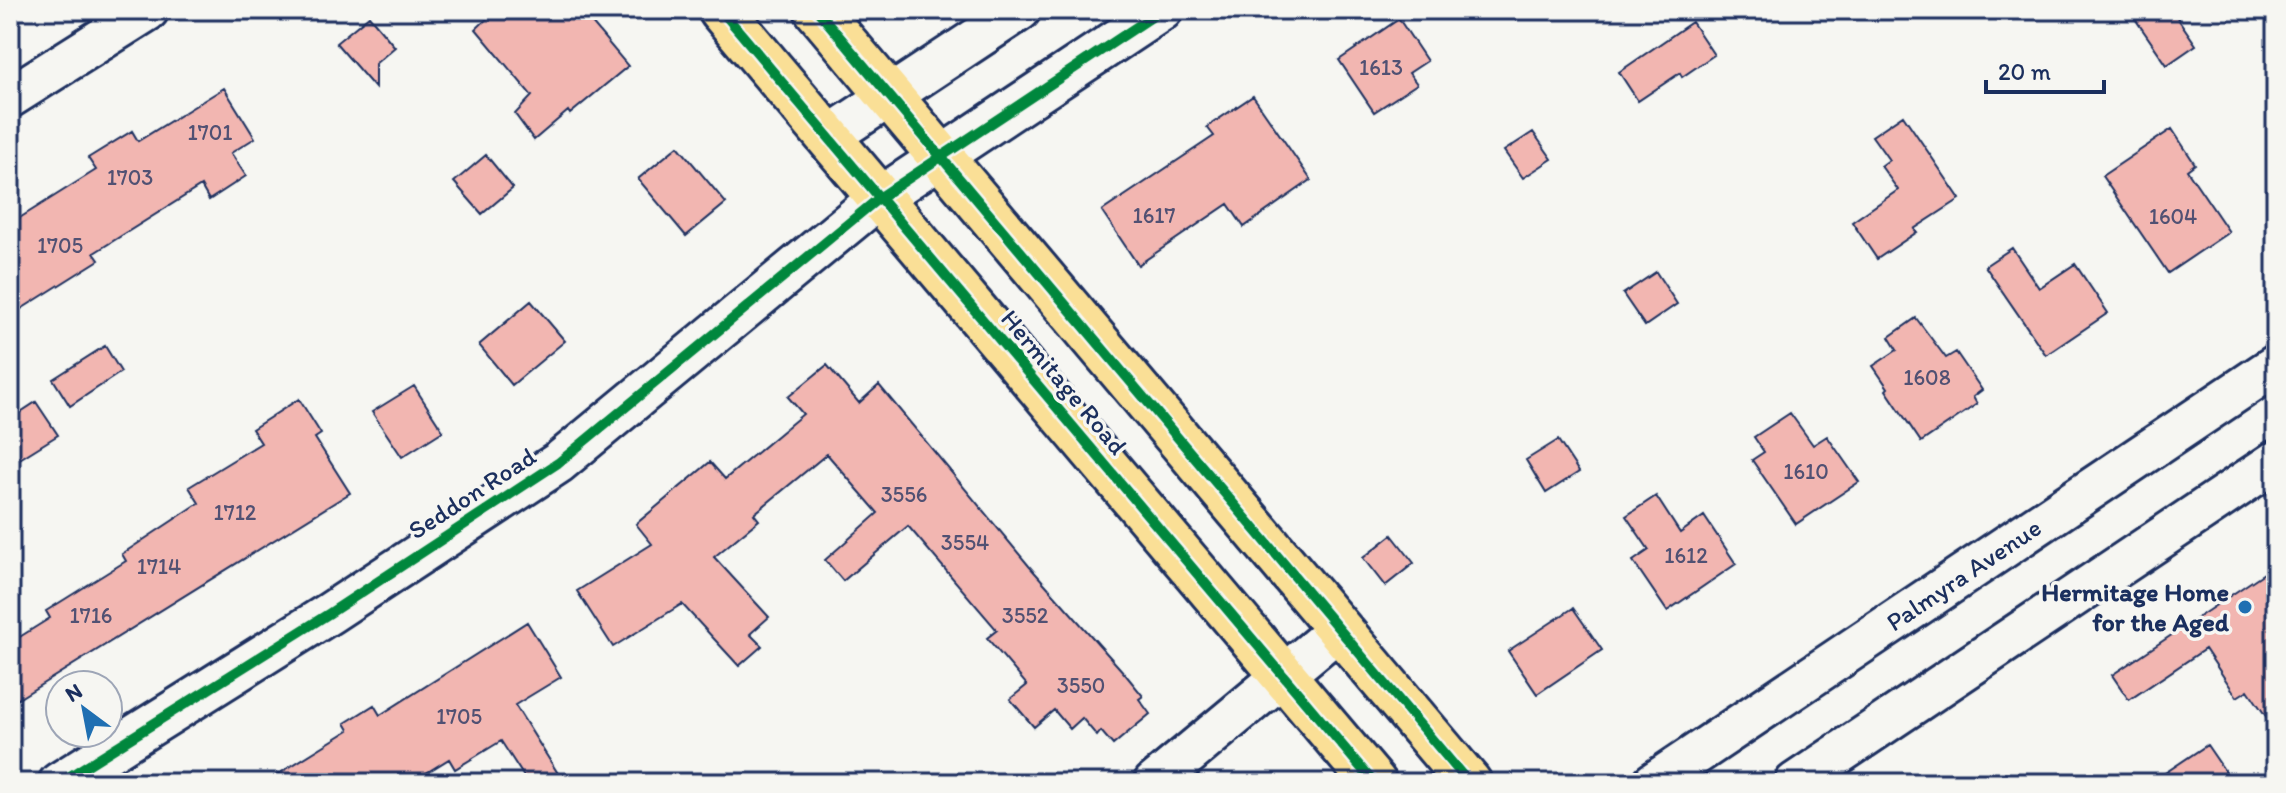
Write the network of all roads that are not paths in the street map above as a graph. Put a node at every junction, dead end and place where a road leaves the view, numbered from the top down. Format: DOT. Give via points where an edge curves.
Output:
graph roads {
  1 [pos="148,10"];
  2 [pos="721,10"];
  3 [pos="817,10"];
  4 [pos="1020,10"];
  5 [pos="1162,10"];
  6 [pos="10,97"];
  7 [pos="890,97"];
  8 [pos="828,137"];
  9 [pos="940,156"];
  10 [pos="879,198"];
  11 [pos="2276,365"];
  12 [pos="2276,461"];
  13 [pos="1339,629"];
  14 [pos="1283,675"];
  15 [pos="59,783"];
  16 [pos="1154,783"];
  17 [pos="1374,783"];
  18 [pos="1469,783"];
  19 [pos="1653,783"];
  20 [pos="1795,783"];
  1 -- 6 [label="street"];
  2 -- 8 [label="main road, Hermitage Road"];
  3 -- 7 [label="main road, Hermitage Road"];
  4 -- 7 [label="street"];
  5 -- 9 [label="street, Seddon Road"];
  7 -- 8 [label="street"];
  7 -- 9 [label="main road, Hermitage Road"];
  8 -- 10 [label="main road, Hermitage Road"];
  9 -- 10 [label="street, Seddon Road"];
  9 -- 13 [label="main road, Hermitage Road"];
  10 -- 14 [label="main road, Hermitage Road"];
  10 -- 15 [label="street, Seddon Road" via="558,463"];
  11 -- 19 [label="street, Palmyra Avenue"];
  12 -- 20 [label="street"];
  13 -- 14 [label="street"];
  13 -- 18 [label="main road, Hermitage Road"];
  14 -- 16 [label="street"];
  14 -- 17 [label="main road, Hermitage Road"];
}
